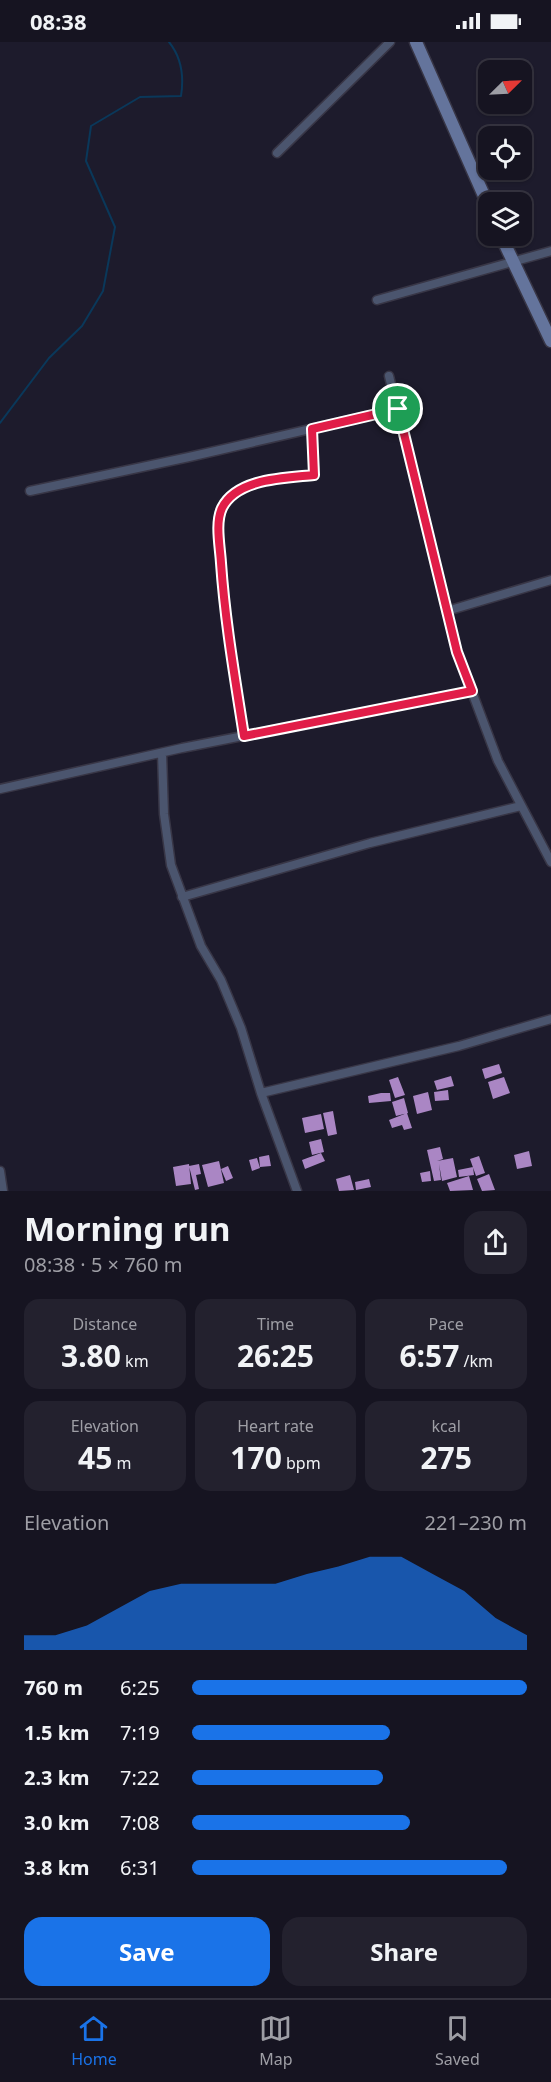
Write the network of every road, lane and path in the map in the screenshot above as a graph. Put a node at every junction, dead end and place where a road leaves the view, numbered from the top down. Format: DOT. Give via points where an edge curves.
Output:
graph roads {
  1 [pos="390,42"];
  2 [pos="416,42"];
  3 [pos="277,153"];
  4 [pos="482,192"];
  5 [pos="506,246"];
  6 [pos="551,251"];
  7 [pos="513,261"];
  8 [pos="377,300"];
  9 [pos="551,340"];
  10 [pos="389,376"];
  11 [pos="398,409"];
  12 [pos="312,429"];
  13 [pos="30,490"];
  14 [pos="551,580"];
  15 [pos="447,610"];
  16 [pos="472,691"];
  17 [pos="244,736"];
  18 [pos="162,753"];
  19 [pos="0,789"];
  20 [pos="521,806"];
  21 [pos="551,862"];
  22 [pos="182,897"];
  23 [pos="551,1019"];
  24 [pos="261,1093"];
  25 [pos="0,1171"];
  26 [pos="2,1186"];
  27 [pos="297,1191"];
  1 -- 3 [label="street"];
  2 -- 4 [label="street"];
  5 -- 7 [label="street"];
  6 -- 7 [label="street"];
  7 -- 8 [label="street"];
  7 -- 9 [label="street"];
  10 -- 11 [label="street"];
  11 -- 12 [label="street"];
  11 -- 15 [label="street"];
  12 -- 13 [label="street"];
  12 -- 17 [label="street" via="314,475 259,482 236,494 222,508 218,531 225,613"];
  14 -- 15 [label="street"];
  15 -- 16 [label="street"];
  16 -- 17 [label="street"];
  16 -- 20 [label="street" via="498,761"];
  17 -- 18 [label="street"];
  18 -- 19 [label="street"];
  18 -- 22 [label="street" via="171,865"];
  20 -- 21 [label="street"];
  20 -- 22 [label="street" via="370,843"];
  22 -- 24 [label="street" via="241,1028"];
  23 -- 24 [label="street" via="459,1046"];
  24 -- 27 [label="street"];
  25 -- 26 [label="street"];
}
